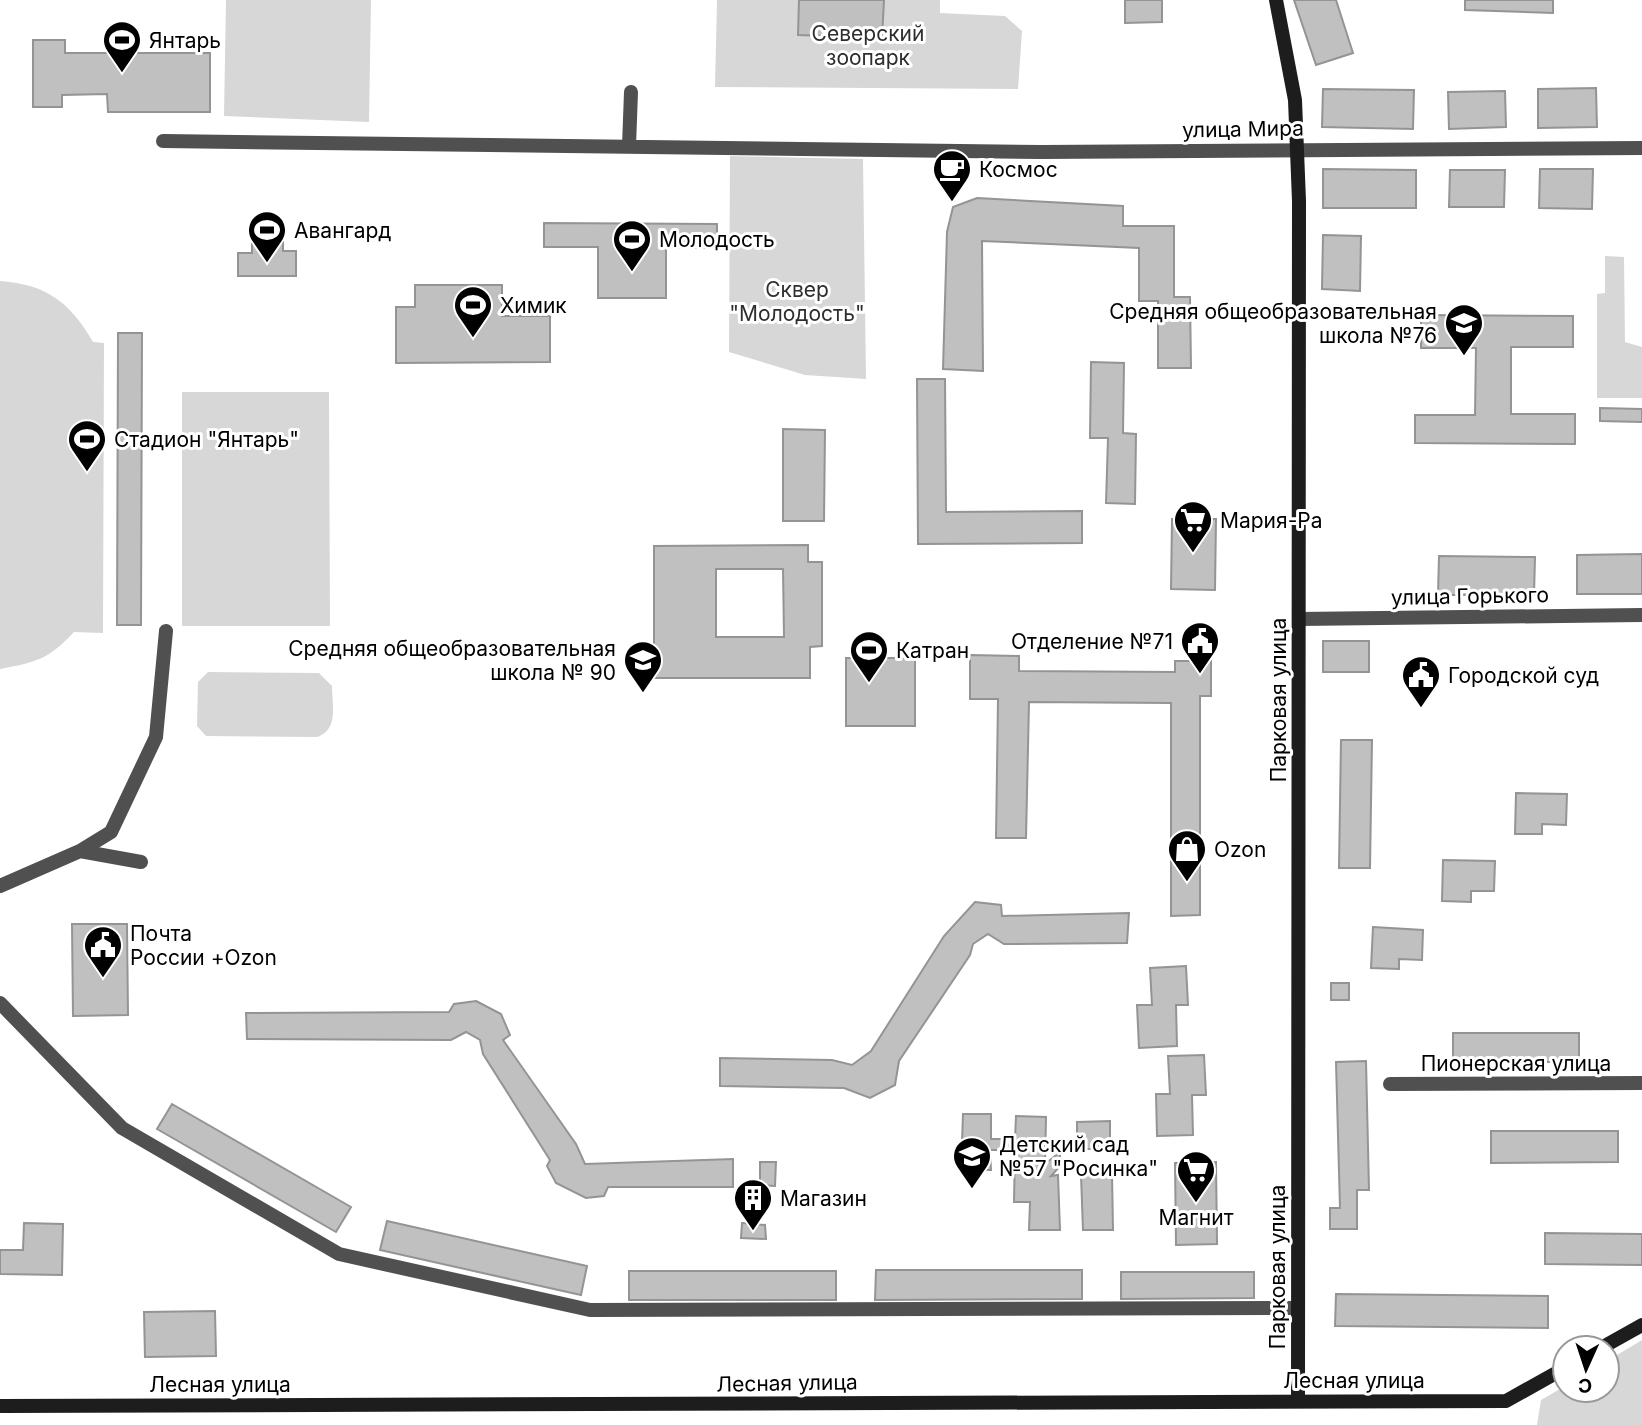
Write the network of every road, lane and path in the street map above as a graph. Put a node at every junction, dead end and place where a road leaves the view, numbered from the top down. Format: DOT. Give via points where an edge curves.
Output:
graph roads {
  1 [pos="1276,0"];
  2 [pos="631,92"];
  3 [pos="163,142"];
  4 [pos="629,146"];
  5 [pos="1298,148"];
  6 [pos="1642,148"];
  7 [pos="1642,615"];
  8 [pos="1298,619"];
  9 [pos="166,631"];
  10 [pos="80,851"];
  11 [pos="141,862"];
  12 [pos="0,886"];
  13 [pos="0,1003"];
  14 [pos="1642,1083"];
  15 [pos="1390,1084"];
  16 [pos="1298,1308"];
  17 [pos="1642,1325"];
  18 [pos="1621,1337"];
  19 [pos="1551,1376"];
  20 [pos="1298,1401"];
  21 [pos="0,1406"];
  1 -- 5 [label="main road, Парковая улица" via="1292,79"];
  2 -- 4 [label="street"];
  3 -- 4 [label="street, улица Мира"];
  4 -- 5 [label="street, улица Мира" via="1042,152"];
  5 -- 6 [label="street, улица Мира"];
  5 -- 8 [label="main road, Парковая улица"];
  7 -- 8 [label="street, улица Горького"];
  8 -- 16 [label="main road, Парковая улица"];
  9 -- 10 [label="street" via="156,737 111,832"];
  10 -- 11 [label="street"];
  10 -- 12 [label="street"];
  13 -- 16 [label="street" via="122,1128 339,1254 590,1310"];
  14 -- 15 [label="street, Пионерская улица"];
  16 -- 20 [label="main road, Парковая улица"];
  17 -- 18 [label="main road"];
  19 -- 20 [label="main road, Лесная улица" via="1506,1401"];
  20 -- 21 [label="main road, Лесная улица"];
}
